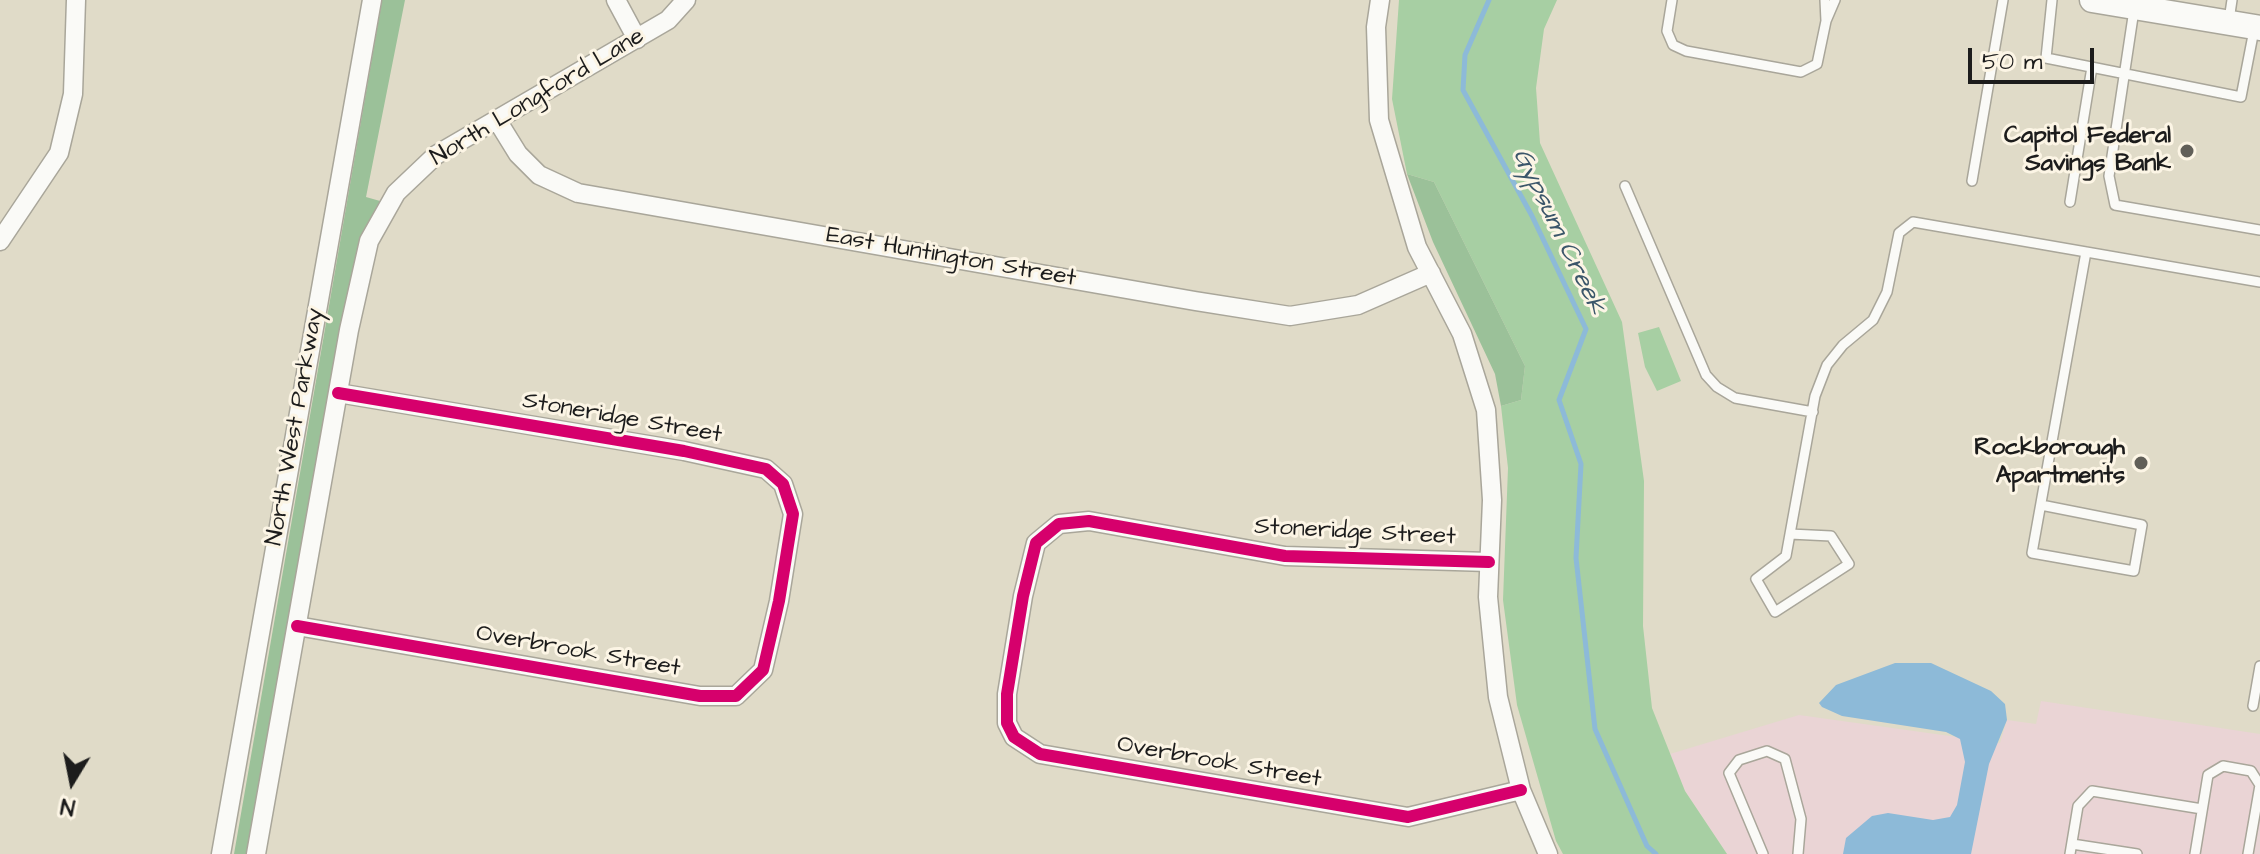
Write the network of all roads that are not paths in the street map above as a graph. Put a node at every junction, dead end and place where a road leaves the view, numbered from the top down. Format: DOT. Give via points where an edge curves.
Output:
graph roads {
  1 [pos="76,0"];
  2 [pos="372,0"];
  3 [pos="616,0"];
  4 [pos="686,0"];
  5 [pos="1380,0"];
  6 [pos="1672,0"];
  7 [pos="1825,0"];
  8 [pos="1835,0"];
  9 [pos="2003,0"];
  10 [pos="2052,0"];
  11 [pos="2092,0"];
  12 [pos="2146,6"];
  13 [pos="2230,11"];
  14 [pos="1826,21"];
  15 [pos="2257,27"];
  16 [pos="637,39"];
  17 [pos="2092,67"];
  18 [pos="2123,72"];
  19 [pos="497,120"];
  20 [pos="1972,181"];
  21 [pos="1625,186"];
  22 [pos="2070,202"];
  23 [pos="2260,230"];
  24 [pos="0,241"];
  25 [pos="2086,252"];
  26 [pos="1431,273"];
  27 [pos="2260,282"];
  28 [pos="338,393"];
  29 [pos="1813,412"];
  30 [pos="2041,505"];
  31 [pos="1790,534"];
  32 [pos="1489,562"];
  33 [pos="781,592"];
  34 [pos="297,626"];
  35 [pos="1016,637"];
  36 [pos="2260,666"];
  37 [pos="2253,706"];
  38 [pos="1521,790"];
  39 [pos="2202,809"];
  40 [pos="2071,849"];
  41 [pos="221,854"];
  42 [pos="256,854"];
  43 [pos="1548,854"];
  44 [pos="1763,854"];
  45 [pos="1798,854"];
  46 [pos="2137,854"];
  47 [pos="2195,854"];
  48 [pos="2248,854"];
  1 -- 24 [label="street" via="73,94 59,153"];
  2 -- 41 [label="street, North West Parkway"];
  3 -- 16 [label="street"];
  4 -- 16 [label="street, North Longford Lane" via="668,20"];
  5 -- 26 [label="street" via="1379,120 1417,247"];
  6 -- 14 [label="lane" via="1667,31 1673,45 1801,72 1817,64"];
  7 -- 14 [label="lane"];
  8 -- 14 [label="lane"];
  9 -- 20 [label="lane"];
  10 -- 17 [label="lane" via="2046,58"];
  11 -- 12 [label="street"];
  12 -- 13 [label="street"];
  12 -- 18 [label="lane"];
  13 -- 15 [label="street"];
  15 -- 18 [label="lane" via="2241,97"];
  16 -- 19 [label="street, North Longford Lane"];
  17 -- 18 [label="lane"];
  17 -- 22 [label="lane"];
  18 -- 23 [label="lane" via="2109,176 2115,205"];
  19 -- 26 [label="street, East Huntington Street" via="539,175 578,193 1290,316 1358,305"];
  19 -- 28 [label="street, North Longford Lane" via="436,155 396,193 369,241"];
  21 -- 29 [label="lane" via="1706,375 1735,398"];
  25 -- 27 [label="lane"];
  25 -- 29 [label="lane" via="1913,222 1899,233 1887,292 1873,320 1827,365"];
  25 -- 30 [label="lane"];
  26 -- 32 [label="street" via="1462,334 1486,410 1492,500"];
  28 -- 33 [label="street, Stoneridge Street" via="766,469 783,484 793,514"];
  28 -- 34 [label="street, North Longford Lane"];
  29 -- 31 [label="lane"];
  30 -- 30 [label="lane" via="2032,553 2134,571 2142,525"];
  31 -- 31 [label="lane" via="1786,556 1756,579 1775,612 1849,564 1831,536"];
  32 -- 35 [label="street, Stoneridge Street" via="1285,556 1089,521 1059,524 1036,543"];
  32 -- 38 [label="street" via="1498,697"];
  33 -- 34 [label="street, Overbrook Street" via="763,670 736,696 700,696"];
  34 -- 42 [label="street, North Longford Lane"];
  35 -- 38 [label="street, Overbrook Street" via="1007,723 1014,737 1040,754 1408,817"];
  36 -- 37 [label="lane"];
  38 -- 43 [label="street"];
  39 -- 40 [label="lane" via="2092,791 2078,806"];
  39 -- 47 [label="lane"];
  39 -- 48 [label="lane" via="2208,775 2223,766 2251,771 2260,785"];
  40 -- 46 [label="lane"];
  44 -- 45 [label="lane" via="1729,773 1739,760 1767,751 1785,759 1801,819"];
}
